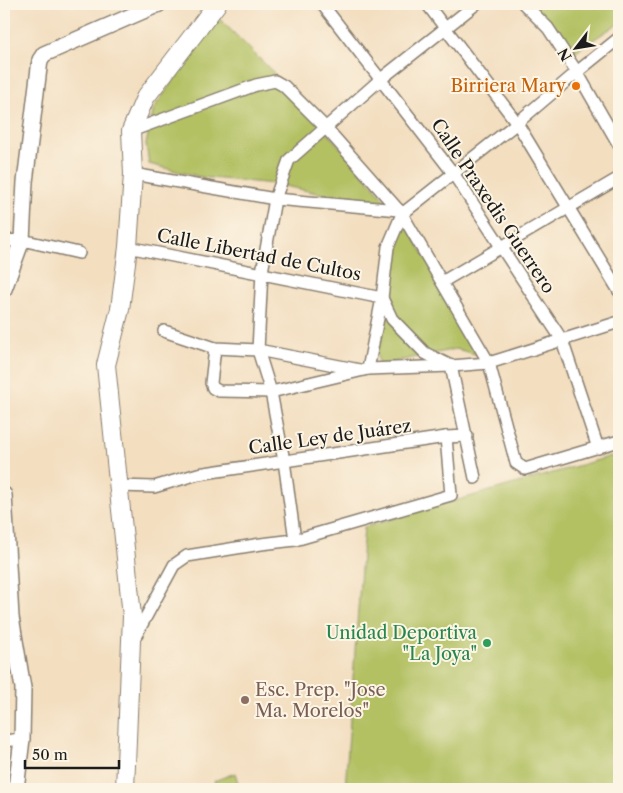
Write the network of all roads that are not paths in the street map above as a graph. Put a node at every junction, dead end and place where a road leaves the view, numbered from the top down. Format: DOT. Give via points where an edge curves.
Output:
graph roads {
  1 [pos="159,4"];
  2 [pos="217,4"];
  3 [pos="322,4"];
  4 [pos="427,4"];
  5 [pos="476,4"];
  6 [pos="524,4"];
  7 [pos="446,28"];
  8 [pos="619,38"];
  9 [pos="577,72"];
  10 [pos="381,79"];
  11 [pos="517,123"];
  12 [pos="326,128"];
  13 [pos="131,131"];
  14 [pos="619,145"];
  15 [pos="453,173"];
  16 [pos="133,174"];
  17 [pos="619,178"];
  18 [pos="275,199"];
  19 [pos="569,208"];
  20 [pos="400,212"];
  21 [pos="22,240"];
  22 [pos="4,241"];
  23 [pos="128,247"];
  24 [pos="502,247"];
  25 [pos="79,253"];
  26 [pos="262,272"];
  27 [pos="442,282"];
  28 [pos="4,289"];
  29 [pos="619,291"];
  30 [pos="382,298"];
  31 [pos="619,322"];
  32 [pos="164,331"];
  33 [pos="562,340"];
  34 [pos="215,348"];
  35 [pos="258,350"];
  36 [pos="489,363"];
  37 [pos="451,366"];
  38 [pos="366,370"];
  39 [pos="271,392"];
  40 [pos="467,436"];
  41 [pos="446,437"];
  42 [pos="619,441"];
  43 [pos="598,448"];
  44 [pos="284,461"];
  45 [pos="476,478"];
  46 [pos="118,486"];
  47 [pos="4,495"];
  48 [pos="295,540"];
  49 [pos="7,618"];
  50 [pos="131,645"];
  51 [pos="22,739"];
  52 [pos="4,741"];
  53 [pos="16,789"];
  54 [pos="125,789"];
  1 -- 21 [label="street" via="49,51 40,60"];
  2 -- 13 [label="main road" via="145,98"];
  3 -- 10 [label="street, Calle Praxedis Guerrero"];
  4 -- 7 [label="street"];
  5 -- 7 [label="street"];
  6 -- 9 [label="street" via="548,28"];
  7 -- 10 [label="street"];
  7 -- 11 [label="street"];
  8 -- 9 [label="street"];
  9 -- 11 [label="street"];
  9 -- 14 [label="street"];
  10 -- 12 [label="street"];
  10 -- 15 [label="street, Calle Praxedis Guerrero"];
  11 -- 15 [label="street"];
  11 -- 19 [label="street"];
  12 -- 13 [label="street" via="275,81"];
  12 -- 18 [label="street" via="290,160"];
  12 -- 20 [label="street"];
  13 -- 16 [label="main road"];
  15 -- 20 [label="street"];
  15 -- 24 [label="street, Calle Praxedis Guerrero"];
  16 -- 18 [label="street"];
  16 -- 23 [label="main road"];
  17 -- 19 [label="street"];
  18 -- 20 [label="street"];
  18 -- 26 [label="street"];
  19 -- 24 [label="street"];
  19 -- 29 [label="street"];
  20 -- 27 [label="street"];
  20 -- 30 [label="street" via="388,247"];
  21 -- 22 [label="street"];
  21 -- 25 [label="street"];
  21 -- 28 [label="street"];
  23 -- 26 [label="street, Calle Libertad de Cultos"];
  23 -- 46 [label="main road" via="120,309 106,366"];
  24 -- 27 [label="street"];
  24 -- 33 [label="street, Calle Praxedis Guerrero"];
  26 -- 30 [label="street, Calle Libertad de Cultos"];
  26 -- 35 [label="street"];
  27 -- 36 [label="street"];
  30 -- 37 [label="street" via="392,320 425,353"];
  30 -- 38 [label="street"];
  31 -- 33 [label="street"];
  32 -- 34 [label="street"];
  33 -- 36 [label="street"];
  33 -- 43 [label="street, Calle Praxedis Guerrero"];
  34 -- 35 [label="street"];
  34 -- 39 [label="street" via="213,388 219,391"];
  35 -- 38 [label="street"];
  35 -- 39 [label="street"];
  36 -- 37 [label="street"];
  36 -- 43 [label="street" via="516,462 525,469"];
  37 -- 38 [label="street"];
  37 -- 40 [label="street"];
  38 -- 39 [label="street"];
  39 -- 44 [label="street"];
  40 -- 41 [label="street, Calle Ley de Juárez"];
  40 -- 45 [label="street"];
  41 -- 44 [label="street, Calle Ley de Juárez"];
  41 -- 48 [label="street" via="451,495"];
  42 -- 43 [label="street"];
  44 -- 46 [label="street, Calle Ley de Juárez" via="198,474 154,487"];
  44 -- 48 [label="street"];
  46 -- 50 [label="main road" via="132,616"];
  47 -- 49 [label="street"];
  48 -- 50 [label="street" via="195,554 179,560 169,572"];
  49 -- 51 [label="street" via="23,688"];
  50 -- 54 [label="main road"];
  51 -- 52 [label="street"];
  51 -- 53 [label="street"];
}
